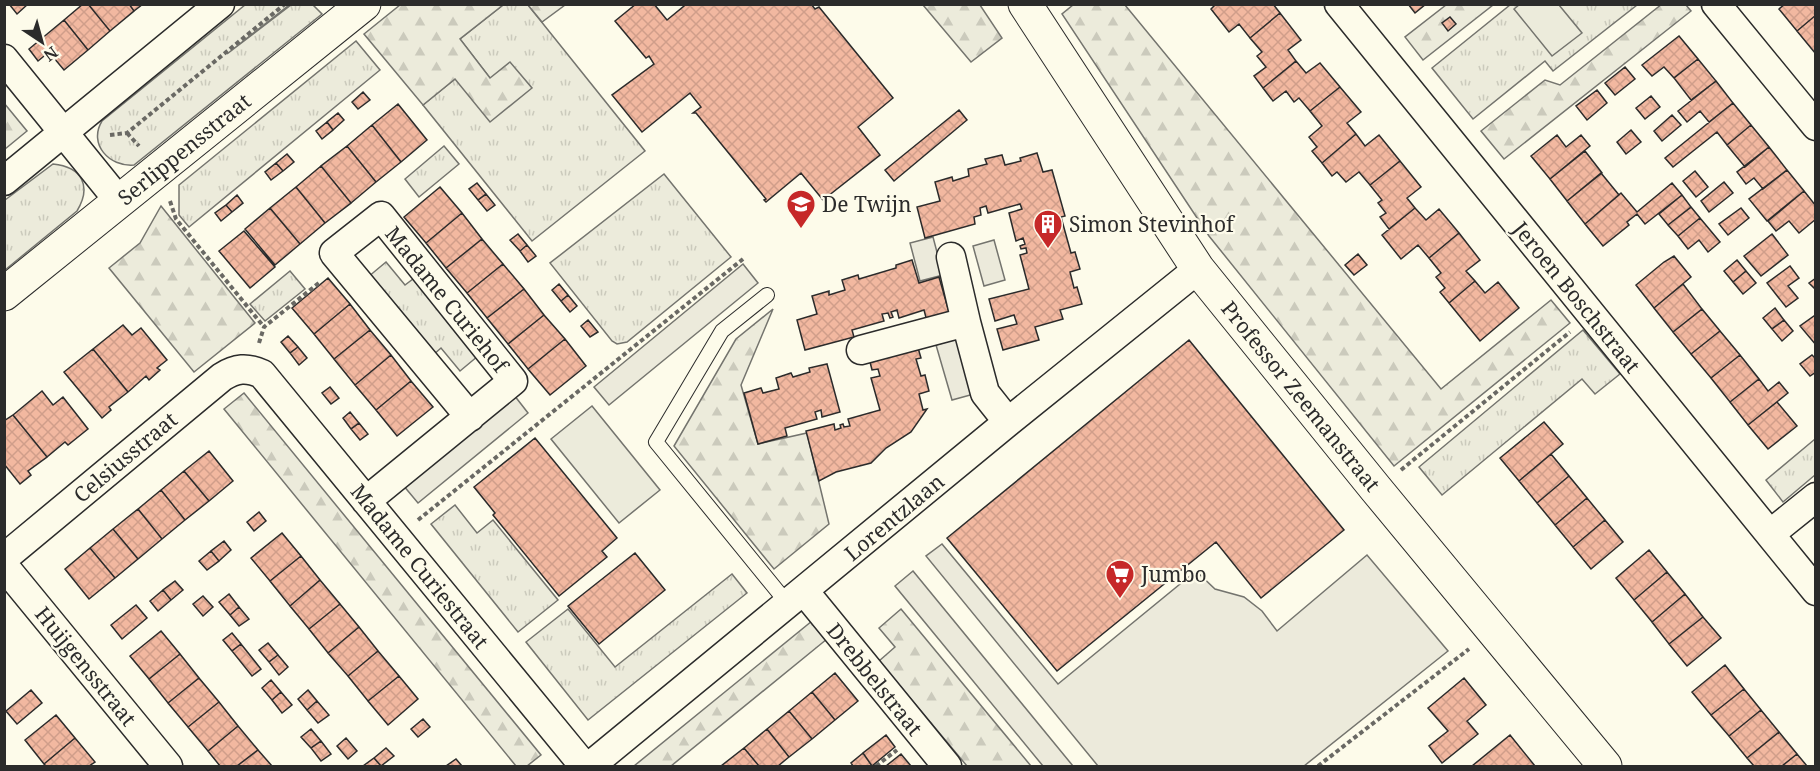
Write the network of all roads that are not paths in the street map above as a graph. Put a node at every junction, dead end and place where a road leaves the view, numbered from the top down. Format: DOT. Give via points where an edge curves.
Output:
graph roads {
  1 [pos="220,4"];
  2 [pos="364,4"];
  3 [pos="1025,4"];
  4 [pos="1339,4"];
  5 [pos="1716,4"];
  6 [pos="4,59"];
  7 [pos="1815,126"];
  8 [pos="64,132"];
  9 [pos="4,181"];
  10 [pos="119,201"];
  11 [pos="951,257"];
  12 [pos="1198,269"];
  13 [pos="4,294"];
  14 [pos="767,295"];
  15 [pos="966,322"];
  16 [pos="861,350"];
  17 [pos="252,369"];
  18 [pos="470,417"];
  19 [pos="1008,422"];
  20 [pos="1815,497"];
  21 [pos="366,501"];
  22 [pos="1770,534"];
  23 [pos="4,558"];
  24 [pos="4,566"];
  25 [pos="1815,591"];
  26 [pos="796,598"];
  27 [pos="168,766"];
  28 [pos="584,766"];
  29 [pos="590,766"];
  30 [pos="947,766"];
  31 [pos="1605,766"];
  1 -- 8 [label="street"];
  2 -- 10 [label="street, Serlippensstraat"];
  3 -- 12 [label="street, Professor Zeemanstraat"];
  4 -- 22 [label="street, Jeroen Boschstraat"];
  5 -- 7 [label="street"];
  6 -- 8 [label="street"];
  8 -- 9 [label="street"];
  8 -- 10 [label="street"];
  10 -- 13 [label="street, Serlippensstraat"];
  11 -- 15 [label="street"];
  12 -- 19 [label="street, Lorentzlaan"];
  12 -- 31 [label="street, Professor Zeemanstraat"];
  14 -- 26 [label="lane" via="722,331 656,442"];
  15 -- 16 [label="street"];
  15 -- 19 [label="street" via="986,393"];
  17 -- 21 [label="street, Madame Curiestraat" via="262,374"];
  17 -- 23 [label="street, Celsiusstraat" via="231,371 222,377"];
  18 -- 18 [label="street, Madame Curiehof" via="513,381 381,216 334,253"];
  18 -- 21 [label="street, Madame Curiehof"];
  19 -- 26 [label="street, Lorentzlaan"];
  20 -- 22 [label="street"];
  21 -- 28 [label="street, Madame Curiestraat"];
  22 -- 25 [label="street, Jeroen Boschstraat"];
  24 -- 27 [label="street, Huijgensstraat"];
  26 -- 29 [label="street, Lorentzlaan"];
  26 -- 30 [label="street, Drebbelstraat"];
}
